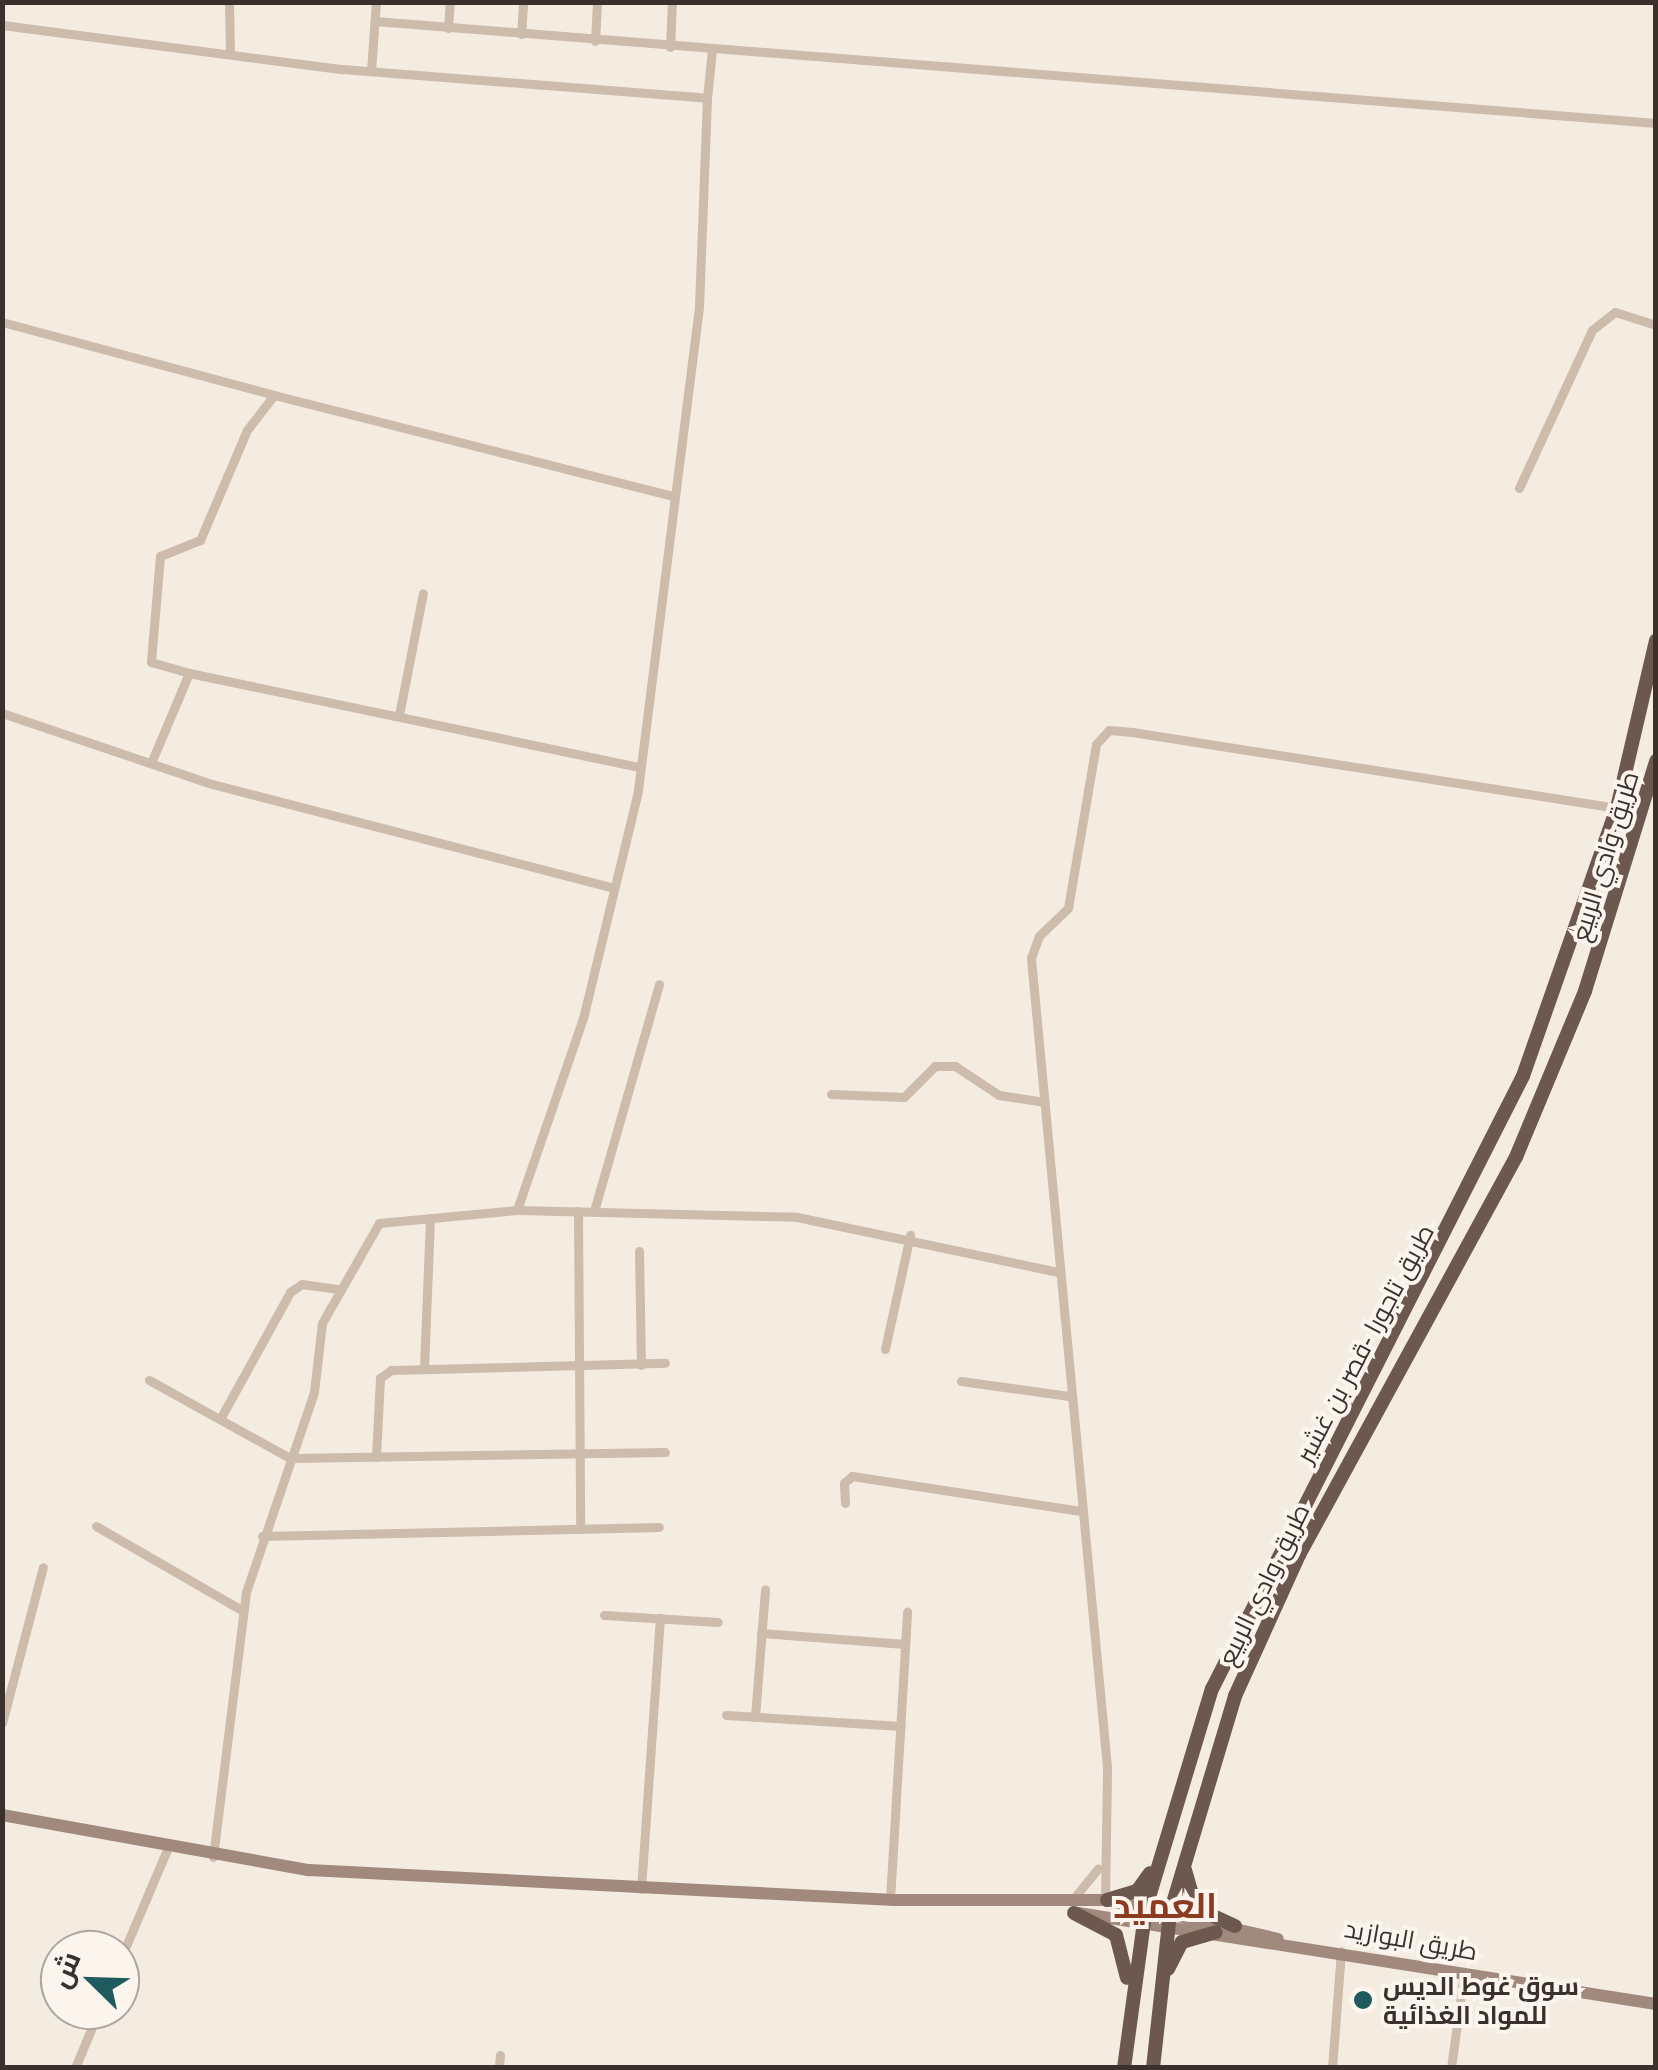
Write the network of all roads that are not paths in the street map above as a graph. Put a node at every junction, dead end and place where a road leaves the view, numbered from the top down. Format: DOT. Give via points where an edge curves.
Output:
graph roads {
  1 [pos="230,2"];
  2 [pos="376,2"];
  3 [pos="450,2"];
  4 [pos="523,2"];
  5 [pos="597,2"];
  6 [pos="672,2"];
  7 [pos="374,21"];
  8 [pos="2,25"];
  9 [pos="448,28"];
  10 [pos="522,34"];
  11 [pos="595,40"];
  12 [pos="670,48"];
  13 [pos="712,50"];
  14 [pos="230,54"];
  15 [pos="371,71"];
  16 [pos="707,98"];
  17 [pos="1656,123"];
  18 [pos="2,322"];
  19 [pos="1656,325"];
  20 [pos="274,395"];
  21 [pos="1519,488"];
  22 [pos="674,496"];
  23 [pos="423,594"];
  24 [pos="1656,640"];
  25 [pos="190,673"];
  26 [pos="2,714"];
  27 [pos="398,716"];
  28 [pos="1656,761"];
  29 [pos="151,763"];
  30 [pos="639,767"];
  31 [pos="1617,808"];
  32 [pos="614,888"];
  33 [pos="659,984"];
  34 [pos="832,1094"];
  35 [pos="1044,1102"];
  36 [pos="517,1210"];
  37 [pos="578,1211"];
  38 [pos="594,1211"];
  39 [pos="430,1218"];
  40 [pos="910,1235"];
  41 [pos="640,1251"];
  42 [pos="1060,1272"];
  43 [pos="339,1289"];
  44 [pos="886,1350"];
  45 [pos="665,1363"];
  46 [pos="641,1365"];
  47 [pos="578,1367"];
  48 [pos="424,1368"];
  49 [pos="149,1380"];
  50 [pos="962,1381"];
  51 [pos="1069,1396"];
  52 [pos="220,1419"];
  53 [pos="665,1452"];
  54 [pos="579,1454"];
  55 [pos="376,1457"];
  56 [pos="290,1458"];
  57 [pos="845,1503"];
  58 [pos="1080,1512"];
  59 [pos="96,1526"];
  60 [pos="659,1527"];
  61 [pos="580,1529"];
  62 [pos="262,1536"];
  63 [pos="43,1567"];
  64 [pos="765,1588"];
  65 [pos="243,1611"];
  66 [pos="907,1611"];
  67 [pos="604,1615"];
  68 [pos="660,1618"];
  69 [pos="718,1622"];
  70 [pos="761,1633"];
  71 [pos="905,1644"];
  72 [pos="726,1715"];
  73 [pos="755,1717"];
  74 [pos="2,1722"];
  75 [pos="900,1726"];
  76 [pos="2,1815"];
  77 [pos="166,1850"];
  78 [pos="1184,1856"];
  79 [pos="213,1858"];
  80 [pos="1158,1859"];
  81 [pos="1101,1861"];
  82 [pos="641,1889"];
  83 [pos="890,1900"];
  84 [pos="1106,1900"];
  85 [pos="1070,1907"];
  86 [pos="1144,1913"];
  87 [pos="1169,1918"];
  88 [pos="1235,1926"];
  89 [pos="133,1930"];
  90 [pos="1216,1932"];
  91 [pos="1278,1939"];
  92 [pos="1341,1949"];
  93 [pos="1464,1972"];
  94 [pos="1157,2003"];
  95 [pos="1128,2004"];
  96 [pos="1656,2004"];
  97 [pos="90,2030"];
  98 [pos="500,2055"];
  99 [pos="74,2068"];
  100 [pos="499,2068"];
  101 [pos="1124,2068"];
  102 [pos="1153,2068"];
  103 [pos="1332,2068"];
  104 [pos="1450,2068"];
  1 -- 14 [label="street"];
  2 -- 7 [label="street"];
  3 -- 9 [label="street"];
  4 -- 10 [label="street"];
  5 -- 11 [label="street"];
  6 -- 12 [label="street"];
  7 -- 9 [label="street"];
  7 -- 15 [label="street"];
  8 -- 14 [label="street"];
  9 -- 10 [label="street"];
  10 -- 11 [label="street"];
  11 -- 12 [label="street"];
  12 -- 13 [label="street"];
  13 -- 16 [label="street"];
  13 -- 17 [label="street"];
  14 -- 15 [label="street"];
  15 -- 16 [label="street"];
  16 -- 22 [label="street" via="699,307"];
  18 -- 20 [label="street"];
  19 -- 21 [label="street" via="1615,312 1592,330"];
  20 -- 22 [label="street"];
  20 -- 25 [label="street" via="247,430 200,540 160,556 151,662"];
  22 -- 30 [label="street"];
  23 -- 27 [label="street"];
  24 -- 31 [label="highway, طريق تاجورا -قصر بن غشير"];
  25 -- 27 [label="street"];
  25 -- 29 [label="street"];
  26 -- 29 [label="street"];
  27 -- 30 [label="street"];
  28 -- 78 [label="highway, طريق وادي الربيع" via="1555,1068 1490,1210 1278,1599 1222,1732"];
  29 -- 32 [label="street"];
  30 -- 32 [label="street"];
  31 -- 35 [label="street" via="1109,730 1096,744 1068,908 1033,946"];
  31 -- 80 [label="highway, طريق تاجورا -قصر بن غشير" via="1512,1103 1243,1622 1212,1690"];
  32 -- 36 [label="street" via="560,1098"];
  33 -- 38 [label="street"];
  34 -- 35 [label="street" via="904,1096 936,1066 955,1066 999,1096"];
  35 -- 42 [label="street"];
  36 -- 37 [label="street"];
  36 -- 39 [label="street"];
  37 -- 38 [label="street"];
  37 -- 47 [label="street"];
  38 -- 40 [label="street" via="798,1217"];
  39 -- 43 [label="street" via="378,1222"];
  39 -- 48 [label="street"];
  40 -- 42 [label="street"];
  40 -- 44 [label="street"];
  41 -- 46 [label="street"];
  42 -- 51 [label="street"];
  43 -- 52 [label="street" via="302,1284 290,1292"];
  43 -- 56 [label="street" via="322,1323 314,1392"];
  45 -- 46 [label="street"];
  46 -- 47 [label="street"];
  47 -- 48 [label="street"];
  47 -- 54 [label="street"];
  48 -- 55 [label="street" via="380,1378"];
  49 -- 52 [label="street"];
  50 -- 51 [label="street"];
  51 -- 58 [label="street"];
  52 -- 56 [label="street"];
  53 -- 54 [label="street"];
  54 -- 55 [label="street"];
  54 -- 61 [label="street"];
  55 -- 56 [label="street"];
  56 -- 62 [label="street"];
  57 -- 58 [label="street" via="844,1483 852,1476"];
  58 -- 81 [label="street" via="1106,1767"];
  59 -- 65 [label="street"];
  60 -- 61 [label="street"];
  61 -- 62 [label="street"];
  62 -- 65 [label="street"];
  63 -- 74 [label="street"];
  64 -- 70 [label="street"];
  65 -- 79 [label="street"];
  66 -- 71 [label="street"];
  67 -- 68 [label="street"];
  68 -- 69 [label="street"];
  68 -- 82 [label="street"];
  70 -- 71 [label="street"];
  70 -- 73 [label="street"];
  71 -- 75 [label="street"];
  72 -- 73 [label="street"];
  73 -- 75 [label="street"];
  75 -- 83 [label="street"];
  76 -- 77 [label="main road"];
  77 -- 79 [label="main road"];
  77 -- 89 [label="street"];
  78 -- 87 [label="highway, طريق وادي الربيع"];
  78 -- 88 [label="highway" via="1190,1900"];
  79 -- 82 [label="main road"];
  80 -- 84 [label="highway" via="1136,1890"];
  80 -- 86 [label="highway, طريق تاجورا -قصر بن غشير"];
  81 -- 84 [label="street"];
  81 -- 85 [label="street"];
  82 -- 83 [label="main road"];
  83 -- 85 [label="main road"];
  84 -- 85 [label="main road"];
  84 -- 86 [label="main road"];
  85 -- 86 [label="main road"];
  85 -- 95 [label="highway" via="1105,1924 1121,1942"];
  86 -- 87 [label="main road"];
  86 -- 95 [label="highway, طريق تاجورا -قصر بن غشير"];
  87 -- 88 [label="main road"];
  87 -- 90 [label="main road"];
  87 -- 94 [label="highway, طريق وادي الربيع"];
  88 -- 91 [label="main road"];
  90 -- 91 [label="main road"];
  90 -- 94 [label="highway" via="1178,1946"];
  91 -- 92 [label="main road, طريق البوازيد"];
  92 -- 93 [label="main road, طريق البوازيد"];
  92 -- 103 [label="street"];
  93 -- 96 [label="main road, طريق البوازيد"];
  93 -- 104 [label="street"];
  94 -- 102 [label="highway, طريق وادي الربيع"];
  95 -- 101 [label="highway, طريق تاجورا -قصر بن غشير"];
  97 -- 99 [label="street"];
  98 -- 100 [label="street"];
}
